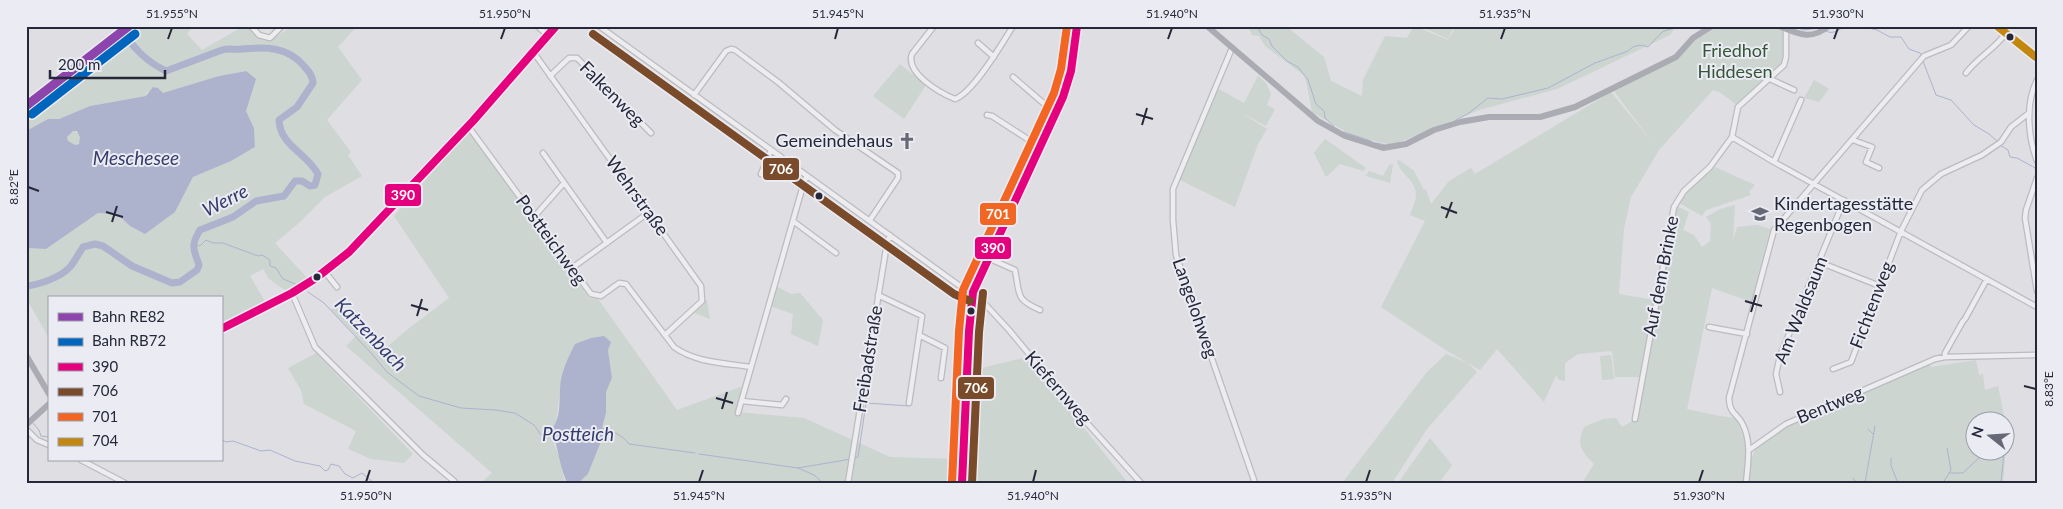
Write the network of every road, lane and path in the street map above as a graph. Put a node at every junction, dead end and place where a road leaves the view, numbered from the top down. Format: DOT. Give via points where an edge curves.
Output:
graph roads {
  1 [pos="251,26"];
  2 [pos="282,26"];
  3 [pos="537,26"];
  4 [pos="556,26"];
  5 [pos="599,26"];
  6 [pos="610,26"];
  7 [pos="934,26"];
  8 [pos="1013,26"];
  9 [pos="1077,26"];
  10 [pos="1207,26"];
  11 [pos="1712,26"];
  12 [pos="1969,26"];
  13 [pos="1997,26"];
  14 [pos="1782,28"];
  15 [pos="1826,29"];
  16 [pos="606,32"];
  17 [pos="2006,32"];
  18 [pos="548,36"];
  19 [pos="978,43"];
  20 [pos="1232,48"];
  21 [pos="534,53"];
  22 [pos="994,57"];
  23 [pos="2037,58"];
  24 [pos="1966,73"];
  25 [pos="550,76"];
  26 [pos="1013,77"];
  27 [pos="1770,78"];
  28 [pos="2037,80"];
  29 [pos="1794,90"];
  30 [pos="694,94"];
  31 [pos="1801,100"];
  32 [pos="2029,113"];
  33 [pos="1056,114"];
  34 [pos="987,115"];
  35 [pos="468,126"];
  36 [pos="651,133"];
  37 [pos="1732,137"];
  38 [pos="1852,140"];
  39 [pos="1040,147"];
  40 [pos="771,150"];
  41 [pos="543,153"];
  42 [pos="2037,161"];
  43 [pos="1774,162"];
  44 [pos="1879,168"];
  45 [pos="761,174"];
  46 [pos="807,176"];
  47 [pos="2037,178"];
  48 [pos="564,183"];
  49 [pos="1814,183"];
  50 [pos="2035,189"];
  51 [pos="1844,200"];
  52 [pos="648,213"];
  53 [pos="534,217"];
  54 [pos="870,220"];
  55 [pos="792,221"];
  56 [pos="1901,231"];
  57 [pos="890,235"];
  58 [pos="607,243"];
  59 [pos="836,253"];
  60 [pos="988,258"];
  61 [pos="1820,262"];
  62 [pos="572,268"];
  63 [pos="325,272"];
  64 [pos="1987,279"];
  65 [pos="1880,286"];
  66 [pos="337,287"];
  67 [pos="2037,291"];
  68 [pos="292,293"];
  69 [pos="973,294"];
  70 [pos="878,295"];
  71 [pos="2037,307"];
  72 [pos="1040,310"];
  73 [pos="1710,327"];
  74 [pos="222,328"];
  75 [pos="1747,334"];
  76 [pos="665,335"];
  77 [pos="919,335"];
  78 [pos="26,355"];
  79 [pos="2037,355"];
  80 [pos="1945,357"];
  81 [pos="751,367"];
  82 [pos="1833,369"];
  83 [pos="941,378"];
  84 [pos="48,392"];
  85 [pos="1780,392"];
  86 [pos="786,399"];
  87 [pos="742,401"];
  88 [pos="909,403"];
  89 [pos="48,405"];
  90 [pos="738,413"];
  91 [pos="1635,419"];
  92 [pos="27,427"];
  93 [pos="48,445"];
  94 [pos="1749,450"];
  95 [pos="85,462"];
  96 [pos="454,481"];
  97 [pos="125,483"];
  98 [pos="848,483"];
  99 [pos="962,483"];
  100 [pos="1141,483"];
  101 [pos="1255,483"];
  102 [pos="1746,483"];
  1 -- 2 [label="street" via="259,36 270,38"];
  3 -- 18 [label="street"];
  4 -- 18 [label="main road"];
  5 -- 16 [label="street, Kiefernweg"];
  6 -- 16 [label="street"];
  7 -- 22 [label="street" via="910,58 912,67 948,96 962,97"];
  8 -- 22 [label="street"];
  9 -- 33 [label="main road" via="1069,80"];
  10 -- 20 [label="main road"];
  11 -- 20 [label="main road" via="1693,38 1668,62 1575,107 1540,117 1489,117 1460,122 1390,148 1355,140 1325,126"];
  12 -- 38 [label="street" via="1951,45 1924,56"];
  13 -- 17 [label="main road"];
  14 -- 15 [label="main road" via="1808,36"];
  14 -- 27 [label="street, Auf dem Brinke" via="1786,57 1784,65"];
  16 -- 30 [label="street, Kiefernweg"];
  17 -- 23 [label="main road"];
  17 -- 24 [label="street" via="1996,46"];
  18 -- 21 [label="main road"];
  19 -- 22 [label="street"];
  20 -- 101 [label="street, Langelohweg" via="1173,188 1172,220 1176,254"];
  21 -- 25 [label="street, Wehrstraße"];
  21 -- 35 [label="main road"];
  25 -- 36 [label="street, Falkenweg" via="569,58 577,58"];
  25 -- 52 [label="street, Wehrstraße"];
  26 -- 33 [label="street"];
  27 -- 29 [label="street"];
  27 -- 37 [label="street, Auf dem Brinke" via="1738,107"];
  28 -- 32 [label="street"];
  30 -- 40 [label="street, Kiefernweg"];
  30 -- 54 [label="street" via="726,50 734,50 836,130 898,173 898,178"];
  31 -- 43 [label="street"];
  32 -- 42 [label="street"];
  32 -- 56 [label="street, Fichtenweg" via="2011,127 1999,143 1942,174 1922,190"];
  33 -- 39 [label="main road"];
  34 -- 39 [label="street"];
  35 -- 53 [label="street, Postteichweg"];
  35 -- 63 [label="main road" via="377,224"];
  37 -- 43 [label="street"];
  37 -- 91 [label="street, Auf dem Brinke" via="1710,168 1684,191 1672,212"];
  38 -- 44 [label="street" via="1872,147 1866,162"];
  38 -- 49 [label="street"];
  39 -- 60 [label="main road"];
  40 -- 45 [label="street"];
  40 -- 46 [label="street, Kiefernweg"];
  41 -- 48 [label="street"];
  43 -- 49 [label="street"];
  46 -- 54 [label="street, Kiefernweg"];
  46 -- 55 [label="street"];
  47 -- 50 [label="street"];
  48 -- 53 [label="street"];
  48 -- 58 [label="street"];
  49 -- 51 [label="street"];
  49 -- 75 [label="street" via="1774,230"];
  50 -- 67 [label="street" via="2025,218"];
  51 -- 56 [label="street"];
  51 -- 61 [label="street, Am Waldsaum"];
  52 -- 58 [label="street"];
  52 -- 76 [label="street, Wehrstraße" via="702,290 702,301"];
  53 -- 62 [label="street, Postteichweg"];
  54 -- 57 [label="street, Kiefernweg"];
  55 -- 59 [label="street"];
  55 -- 81 [label="street"];
  56 -- 64 [label="street"];
  56 -- 65 [label="street, Fichtenweg"];
  57 -- 69 [label="street, Kiefernweg"];
  57 -- 70 [label="street, Freibadstraße"];
  58 -- 62 [label="street"];
  60 -- 69 [label="main road"];
  60 -- 72 [label="street" via="1015,270 1021,299"];
  61 -- 65 [label="street"];
  61 -- 85 [label="street, Am Waldsaum" via="1776,367"];
  62 -- 76 [label="street, Postteichweg" via="593,295 601,296 619,283 626,284"];
  63 -- 66 [label="street"];
  63 -- 68 [label="main road"];
  64 -- 71 [label="street"];
  64 -- 80 [label="street"];
  65 -- 82 [label="street, Fichtenweg" via="1851,362"];
  68 -- 74 [label="main road"];
  68 -- 96 [label="street" via="315,347 424,456"];
  69 -- 99 [label="main road"];
  69 -- 100 [label="street, Kiefernweg"];
  70 -- 77 [label="street" via="922,316"];
  70 -- 98 [label="street, Freibadstraße"];
  73 -- 75 [label="street"];
  75 -- 94 [label="street" via="1729,398 1733,413 1742,424"];
  76 -- 81 [label="street" via="674,347 690,357"];
  77 -- 83 [label="street" via="945,348"];
  77 -- 88 [label="street"];
  78 -- 84 [label="main road"];
  79 -- 80 [label="street, Bentweg"];
  80 -- 94 [label="street, Bentweg" via="1786,424"];
  81 -- 87 [label="street"];
  86 -- 87 [label="street" via="782,405"];
  87 -- 90 [label="street"];
  89 -- 92 [label="main road"];
  92 -- 93 [label="street" via="37,440"];
  94 -- 102 [label="street"];
  95 -- 97 [label="street"];
}
